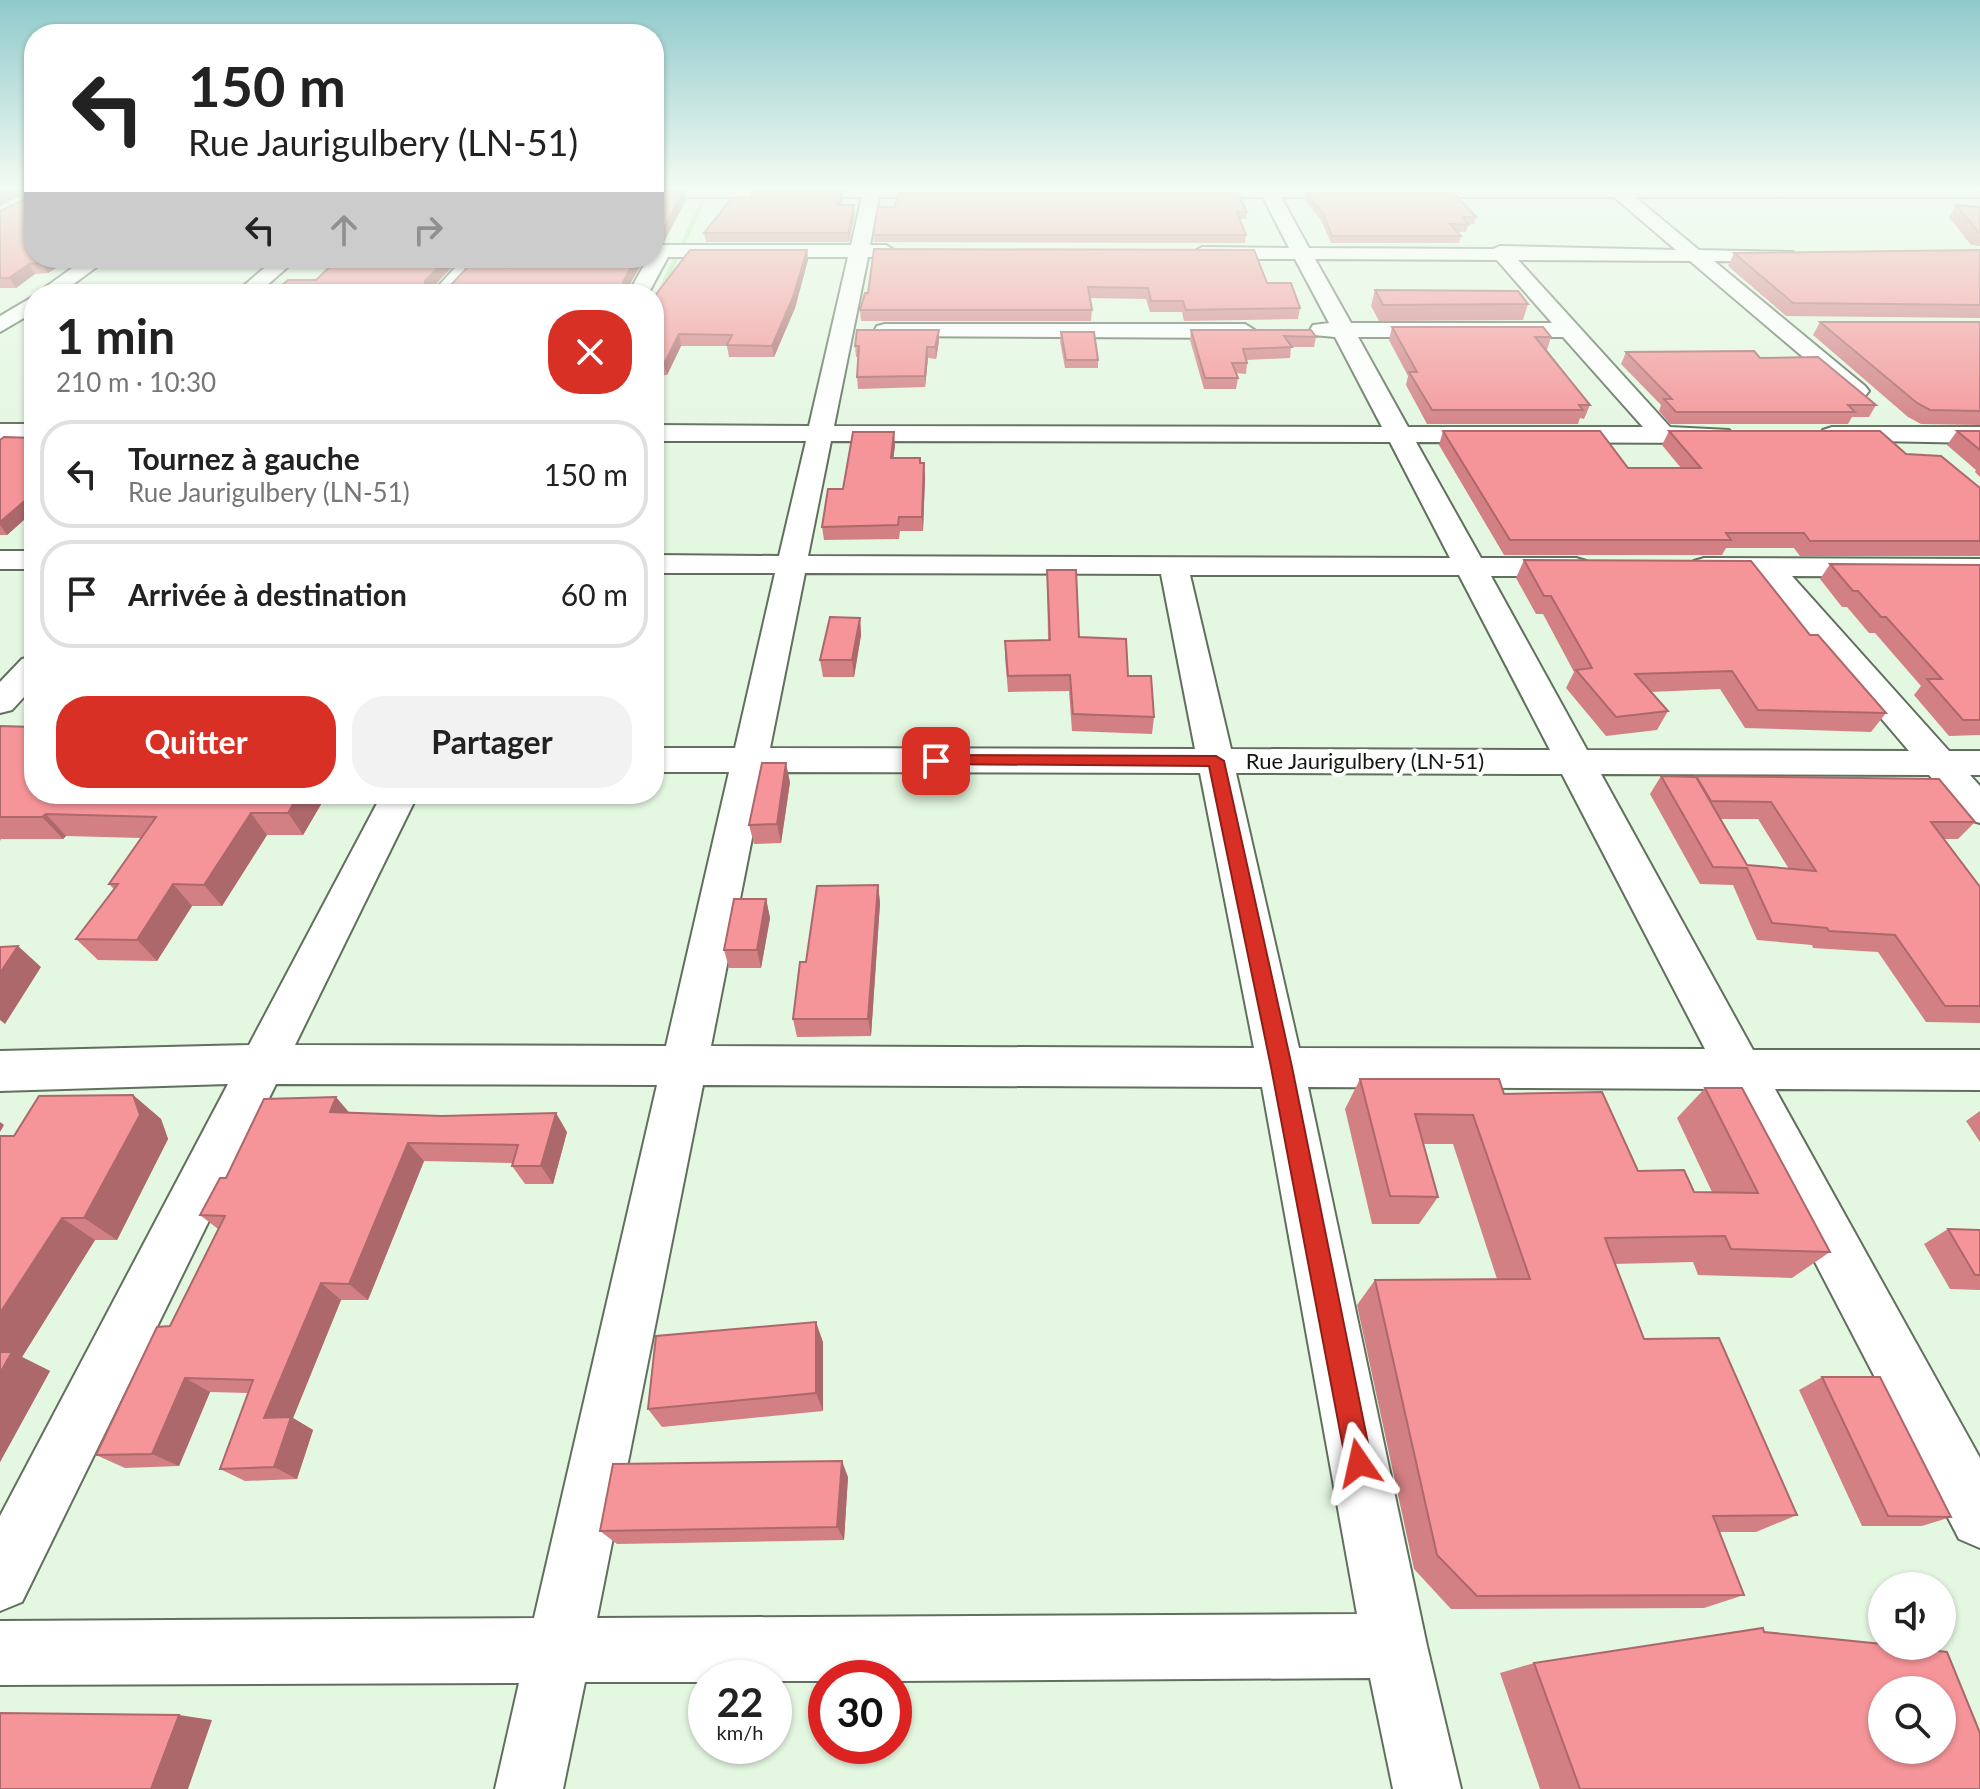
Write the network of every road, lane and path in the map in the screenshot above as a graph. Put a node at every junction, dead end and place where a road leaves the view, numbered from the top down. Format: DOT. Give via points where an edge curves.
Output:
graph roads {
  1 [pos="82,269"];
  2 [pos="274,269"];
  3 [pos="855,269"];
  4 [pos="1311,269"];
  5 [pos="1515,269"];
  6 [pos="1709,269"];
  7 [pos="61,284"];
  8 [pos="256,284"];
  9 [pos="24,309"];
  10 [pos="1777,325"];
  11 [pos="1809,325"];
  12 [pos="0,327"];
  13 [pos="24,328"];
  14 [pos="1265,330"];
  15 [pos="1297,330"];
  16 [pos="1344,330"];
  17 [pos="1569,330"];
  18 [pos="842,331"];
  19 [pos="0,432"];
  20 [pos="24,432"];
  21 [pos="664,433"];
  22 [pos="820,433"];
  23 [pos="1399,434"];
  24 [pos="1662,434"];
  25 [pos="1739,435"];
  26 [pos="1801,435"];
  27 [pos="1909,435"];
  28 [pos="1980,435"];
  29 [pos="1933,454"];
  30 [pos="0,560"];
  31 [pos="24,560"];
  32 [pos="664,564"];
  33 [pos="791,566"];
  34 [pos="1174,567"];
  35 [pos="1470,567"];
  36 [pos="1596,567"];
  37 [pos="1675,567"];
  38 [pos="1769,568"];
  39 [pos="1980,568"];
  40 [pos="24,677"];
  41 [pos="0,702"];
  42 [pos="664,760"];
  43 [pos="750,760"];
  44 [pos="1216,761"];
  45 [pos="1575,762"];
  46 [pos="1938,763"];
  47 [pos="1980,763"];
  48 [pos="395,804"];
  49 [pos="1980,810"];
  50 [pos="263,1064"];
  51 [pos="684,1066"];
  52 [pos="1281,1067"];
  53 [pos="1739,1069"];
  54 [pos="1980,1070"];
  55 [pos="0,1071"];
  56 [pos="1980,1518"];
  57 [pos="0,1580"];
  58 [pos="1395,1646"];
  59 [pos="559,1650"];
  60 [pos="0,1653"];
  61 [pos="529,1789"];
  62 [pos="1427,1789"];
  1 -- 7 [label="street"];
  2 -- 8 [label="street"];
  3 -- 18 [label="street"];
  4 -- 16 [label="street"];
  5 -- 17 [label="street"];
  6 -- 10 [label="street"];
  9 -- 12 [label="street"];
  10 -- 11 [label="street"];
  10 -- 27 [label="street"];
  12 -- 13 [label="street"];
  14 -- 18 [label="street"];
  15 -- 16 [label="street"];
  16 -- 17 [label="street"];
  16 -- 23 [label="street"];
  17 -- 24 [label="street"];
  18 -- 22 [label="street"];
  19 -- 20 [label="street"];
  21 -- 22 [label="street"];
  22 -- 23 [label="street"];
  22 -- 33 [label="street"];
  23 -- 24 [label="street"];
  23 -- 35 [label="street"];
  24 -- 25 [label="street"];
  26 -- 27 [label="street"];
  27 -- 28 [label="street"];
  27 -- 29 [label="street"];
  30 -- 31 [label="street"];
  32 -- 33 [label="street"];
  33 -- 34 [label="street"];
  33 -- 43 [label="street"];
  34 -- 35 [label="street"];
  34 -- 44 [label="street"];
  35 -- 36 [label="street"];
  35 -- 45 [label="street"];
  37 -- 38 [label="street"];
  38 -- 39 [label="street"];
  38 -- 46 [label="street"];
  40 -- 41 [label="street"];
  42 -- 43 [label="street, Rue Jaurigulbery (LN-51)"];
  43 -- 44 [label="street, Rue Jaurigulbery (LN-51)"];
  43 -- 51 [label="street"];
  44 -- 45 [label="street, Rue Jaurigulbery (LN-51)"];
  44 -- 52 [label="street"];
  45 -- 46 [label="street, Rue Jaurigulbery (LN-51)"];
  45 -- 53 [label="street"];
  46 -- 47 [label="street, Rue Jaurigulbery (LN-51)"];
  46 -- 49 [label="street"];
  48 -- 50 [label="street"];
  50 -- 51 [label="street"];
  50 -- 55 [label="street"];
  50 -- 57 [label="street"];
  51 -- 52 [label="street"];
  51 -- 59 [label="street"];
  52 -- 53 [label="street"];
  52 -- 58 [label="street"];
  53 -- 54 [label="street"];
  53 -- 56 [label="street"];
  58 -- 59 [label="street"];
  58 -- 62 [label="street"];
  59 -- 60 [label="street"];
  59 -- 61 [label="street"];
}
